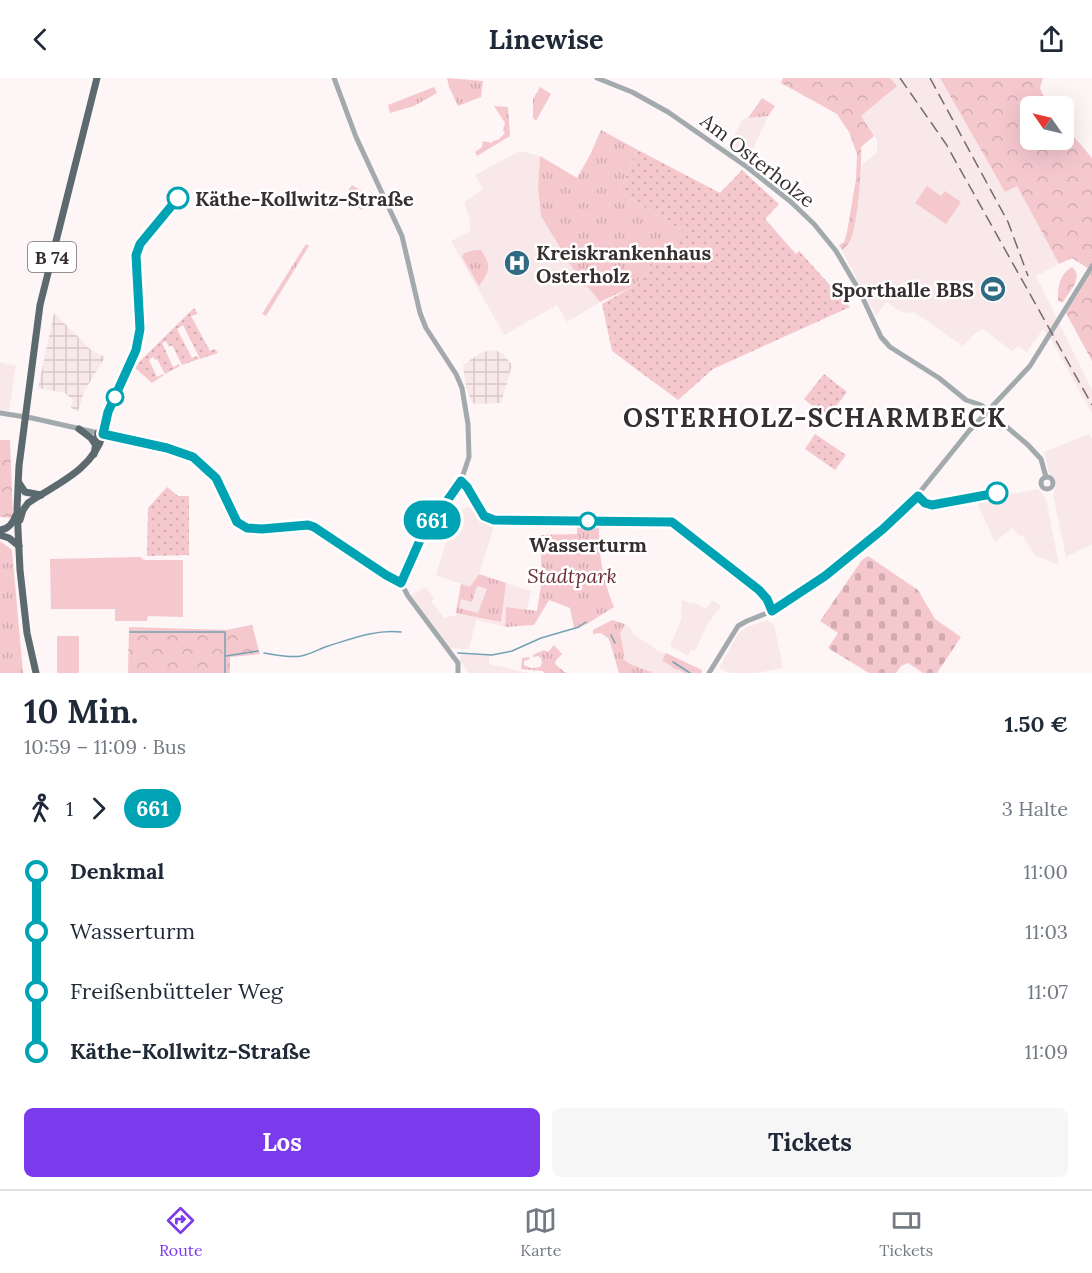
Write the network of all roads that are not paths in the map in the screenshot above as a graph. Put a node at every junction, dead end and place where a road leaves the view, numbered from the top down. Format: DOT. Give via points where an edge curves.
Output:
graph roads {
  1 [pos="97,78"];
  2 [pos="334,78"];
  3 [pos="597,78"];
  4 [pos="1092,266"];
  5 [pos="988,411"];
  6 [pos="0,413"];
  7 [pos="80,429"];
  8 [pos="101,433"];
  9 [pos="95,444"];
  10 [pos="94,455"];
  11 [pos="1046,477"];
  12 [pos="19,483"];
  13 [pos="41,495"];
  14 [pos="17,509"];
  15 [pos="18,529"];
  16 [pos="0,530"];
  17 [pos="0,535"];
  18 [pos="19,546"];
  19 [pos="401,583"];
  20 [pos="36,673"];
  21 [pos="458,673"];
  22 [pos="709,673"];
  1 -- 12 [label="main road, B 74" via="40,305"];
  2 -- 19 [label="street" via="356,137 405,243 426,328 462,388 470,444 461,481 421,538"];
  3 -- 5 [label="street, Am Osterholze" via="668,112 791,202 836,251 890,347"];
  4 -- 5 [label="street" via="1030,366"];
  5 -- 11 [label="street" via="1038,455"];
  5 -- 22 [label="street" via="918,496 883,529 810,587 772,611 742,623"];
  6 -- 7 [label="street"];
  7 -- 8 [label="street"];
  7 -- 9 [label="main road"];
  8 -- 9 [label="main road"];
  8 -- 10 [label="main road"];
  8 -- 19 [label="street" via="189,455 216,478 241,525 255,530 314,527"];
  9 -- 10 [label="main road"];
  10 -- 13 [label="main road" via="85,466"];
  12 -- 13 [label="main road" via="25,492"];
  12 -- 14 [label="main road, B 74"];
  13 -- 15 [label="main road" via="25,507"];
  14 -- 15 [label="main road, B 74"];
  14 -- 16 [label="main road" via="12,524"];
  15 -- 18 [label="main road, B 74"];
  17 -- 18 [label="main road"];
  18 -- 20 [label="main road, B 74" via="27,633"];
  19 -- 21 [label="street" via="458,663"];
}
